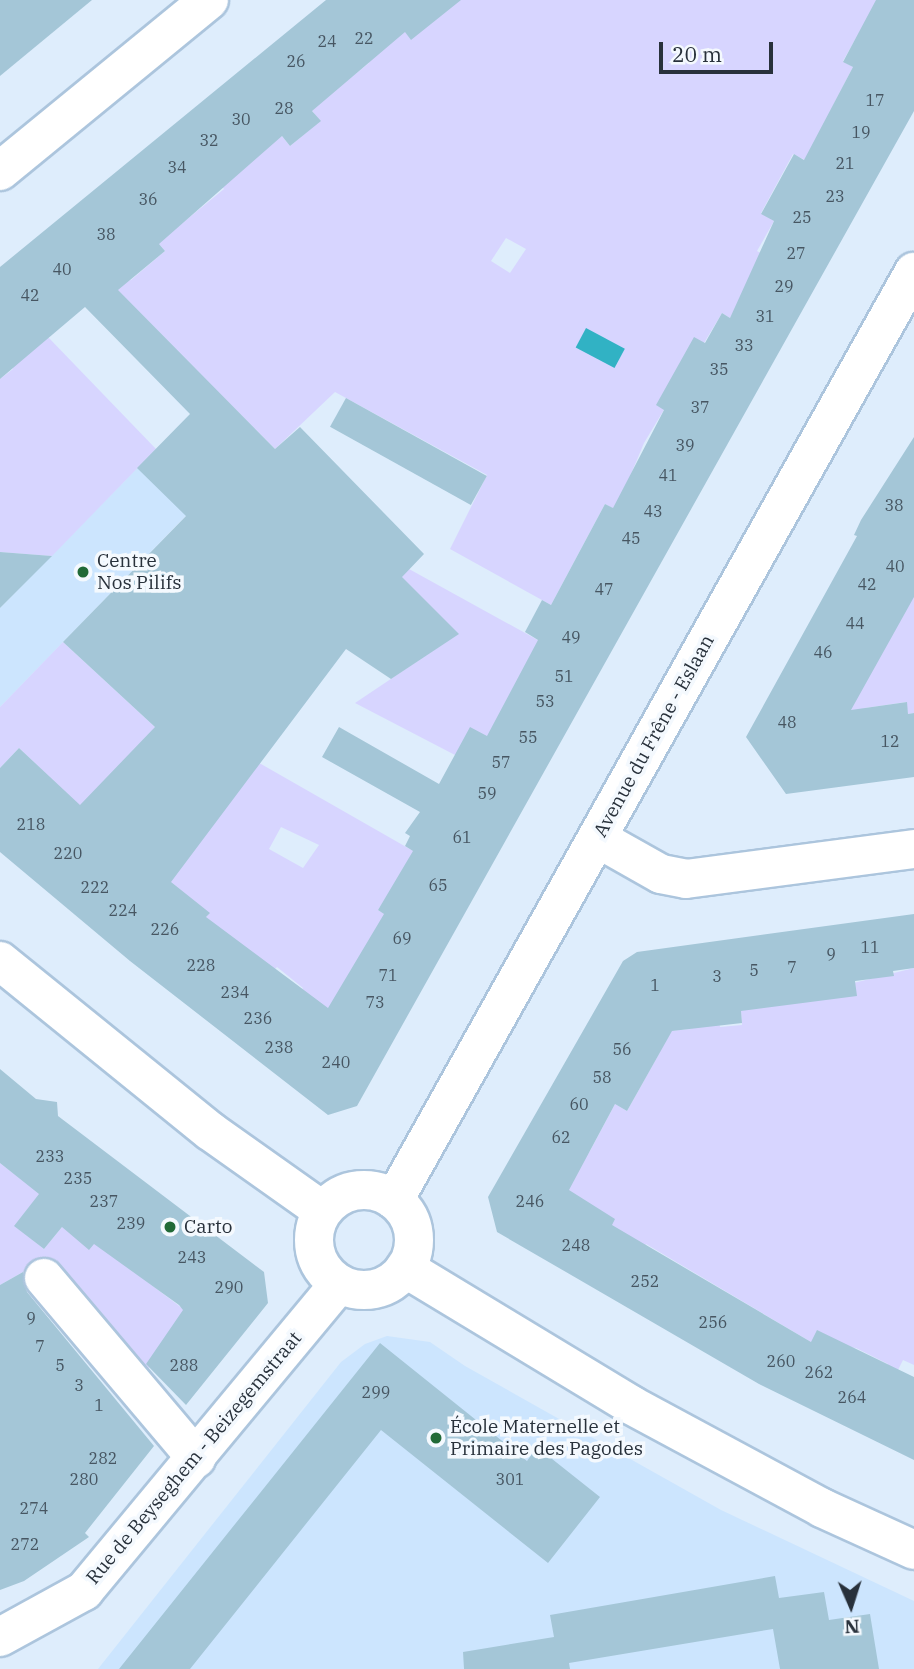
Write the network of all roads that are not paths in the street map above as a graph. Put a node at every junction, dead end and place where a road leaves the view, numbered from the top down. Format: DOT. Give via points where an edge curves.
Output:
graph roads {
  1 [pos="209,0"];
  2 [pos="0,171"];
  3 [pos="914,272"];
  4 [pos="597,838"];
  5 [pos="914,849"];
  6 [pos="0,961"];
  7 [pos="394,1200"];
  8 [pos="323,1211"];
  9 [pos="405,1268"];
  10 [pos="44,1278"];
  11 [pos="339,1284"];
  12 [pos="195,1458"];
  13 [pos="914,1550"];
  14 [pos="0,1637"];
  1 -- 2 [label="street"];
  3 -- 4 [label="street, Avenue du Frêne - Eslaan"];
  4 -- 5 [label="street" via="661,874 686,879"];
  4 -- 7 [label="street, Avenue du Frêne - Eslaan"];
  6 -- 8 [label="street" via="210,1131"];
  7 -- 8 [label="street" via="370,1190 356,1190 332,1201"];
  7 -- 9 [label="street" via="413,1232"];
  8 -- 11 [label="street" via="315,1226 317,1259"];
  9 -- 11 [label="street" via="376,1289"];
  9 -- 13 [label="street" via="655,1418 822,1508"];
  10 -- 12 [label="street"];
  11 -- 12 [label="street, Rue de Beyseghem - Beizegemstraat"];
  12 -- 14 [label="street, Rue de Beyseghem - Beizegemstraat" via="84,1591"];
}
